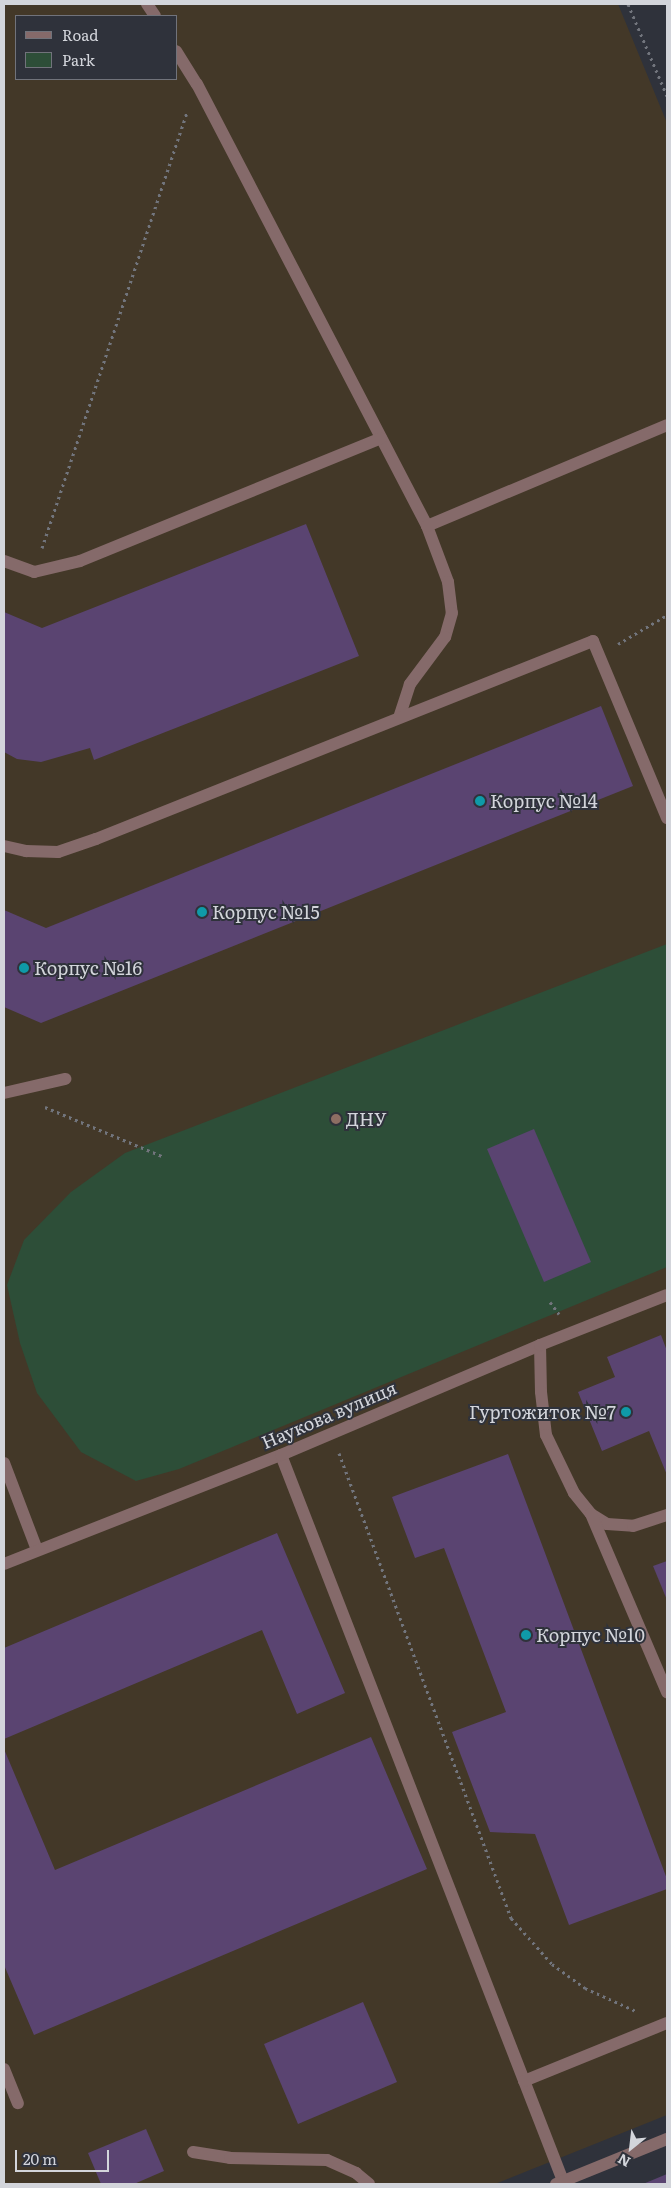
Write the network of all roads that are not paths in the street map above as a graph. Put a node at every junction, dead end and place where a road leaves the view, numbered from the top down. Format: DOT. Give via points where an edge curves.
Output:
graph roads {
  1 [pos="147,4"];
  2 [pos="154,15"];
  3 [pos="178,54"];
  4 [pos="667,425"];
  5 [pos="381,438"];
  6 [pos="427,526"];
  7 [pos="4,562"];
  8 [pos="400,715"];
  9 [pos="667,818"];
  10 [pos="4,846"];
  11 [pos="65,1079"];
  12 [pos="7,1093"];
  13 [pos="667,1295"];
  14 [pos="540,1345"];
  15 [pos="281,1455"];
  16 [pos="4,1463"];
  17 [pos="591,1514"];
  18 [pos="667,1515"];
  19 [pos="37,1550"];
  20 [pos="4,1564"];
  21 [pos="667,1692"];
  22 [pos="667,2023"];
  23 [pos="4,2069"];
  24 [pos="524,2081"];
  25 [pos="18,2103"];
  26 [pos="667,2139"];
  27 [pos="194,2152"];
  28 [pos="560,2183"];
  29 [pos="369,2184"];
  1 -- 2 [label="street"];
  3 -- 5 [label="street" via="197,84"];
  4 -- 6 [label="street"];
  5 -- 6 [label="street"];
  5 -- 7 [label="street" via="80,561 34,572"];
  6 -- 8 [label="street" via="448,582 452,613 446,637 410,684"];
  8 -- 9 [label="street" via="593,640"];
  8 -- 10 [label="street" via="58,852 26,851"];
  11 -- 12 [label="street"];
  13 -- 14 [label="street, Наукова вулиця"];
  14 -- 15 [label="street, Наукова вулиця"];
  14 -- 17 [label="street" via="546,1435 574,1493"];
  15 -- 19 [label="street, Наукова вулиця"];
  15 -- 24 [label="street"];
  16 -- 19 [label="street"];
  17 -- 18 [label="street" via="607,1524 633,1526"];
  17 -- 21 [label="street"];
  19 -- 20 [label="street, Наукова вулиця"];
  22 -- 24 [label="street"];
  23 -- 25 [label="street"];
  24 -- 28 [label="street"];
  26 -- 28 [label="street"];
  27 -- 29 [label="street" via="230,2158 327,2160 356,2173"];
}
